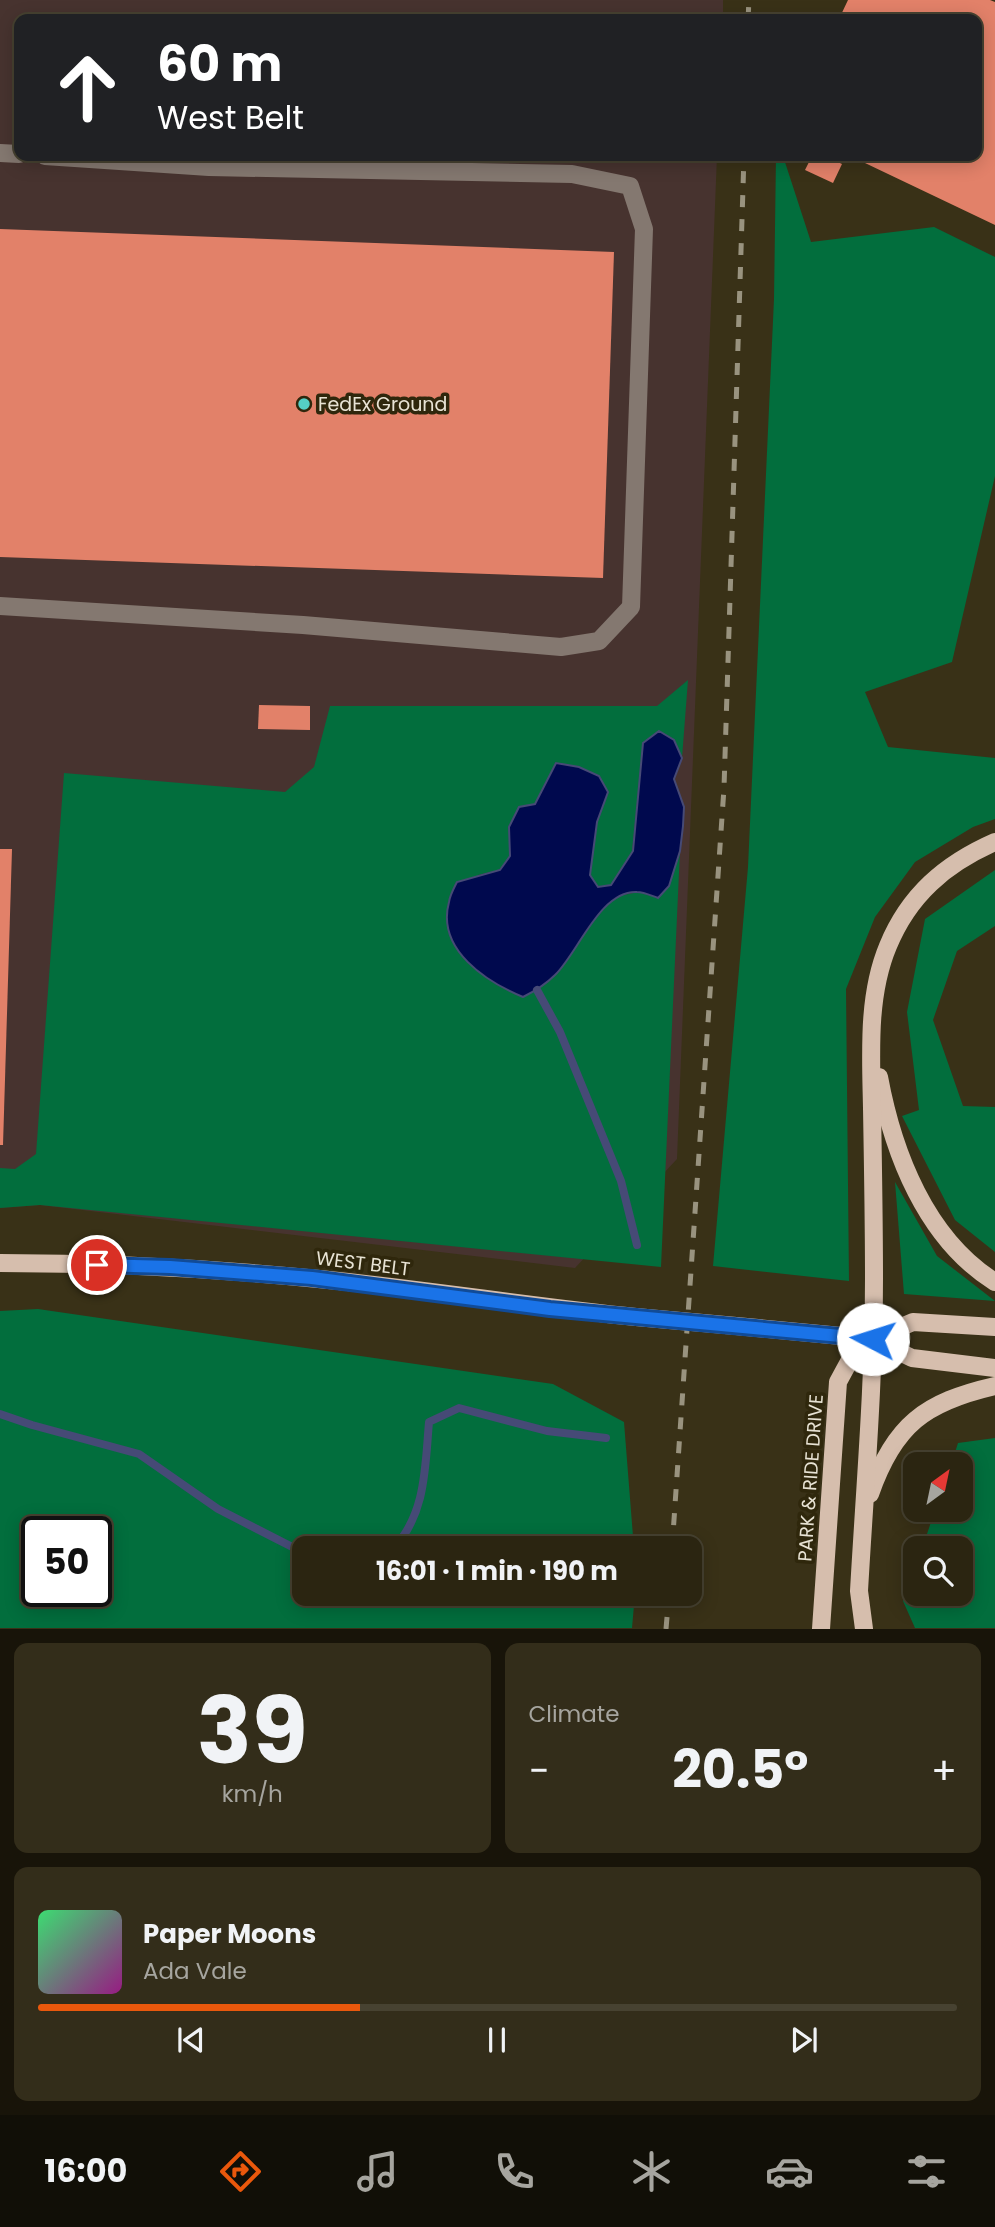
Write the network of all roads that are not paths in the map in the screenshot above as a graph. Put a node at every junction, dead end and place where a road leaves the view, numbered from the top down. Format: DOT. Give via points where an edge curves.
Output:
graph roads {
  1 [pos="120,161"];
  2 [pos="0,607"];
  3 [pos="995,842"];
  4 [pos="873,1014"];
  5 [pos="0,1264"];
  6 [pos="995,1282"];
  7 [pos="995,1327"];
  8 [pos="873,1339"];
  9 [pos="995,1368"];
  10 [pos="995,1386"];
  11 [pos="864,1511"];
  12 [pos="859,1591"];
  13 [pos="821,1629"];
  14 [pos="857,1629"];
  15 [pos="864,1629"];
  1 -- 2 [label="lane" via="572,174 630,186 644,229 631,607 598,641 561,647 303,625"];
  3 -- 4 [label="main road" via="945,869 901,918 887,947"];
  4 -- 6 [label="main road" via="876,1056 892,1131 920,1200 965,1258"];
  4 -- 8 [label="main road"];
  5 -- 8 [label="main road, WEST BELT, bridge" via="241,1271 550,1309"];
  7 -- 8 [label="main road" via="913,1322"];
  8 -- 9 [label="main road" via="912,1358"];
  8 -- 11 [label="main road"];
  8 -- 13 [label="main road, PARK & RIDE DRIVE" via="851,1358 838,1382"];
  10 -- 11 [label="main road" via="940,1402 916,1419 885,1459"];
  11 -- 12 [label="main road"];
  12 -- 14 [label="lane"];
  12 -- 15 [label="main road"];
}
